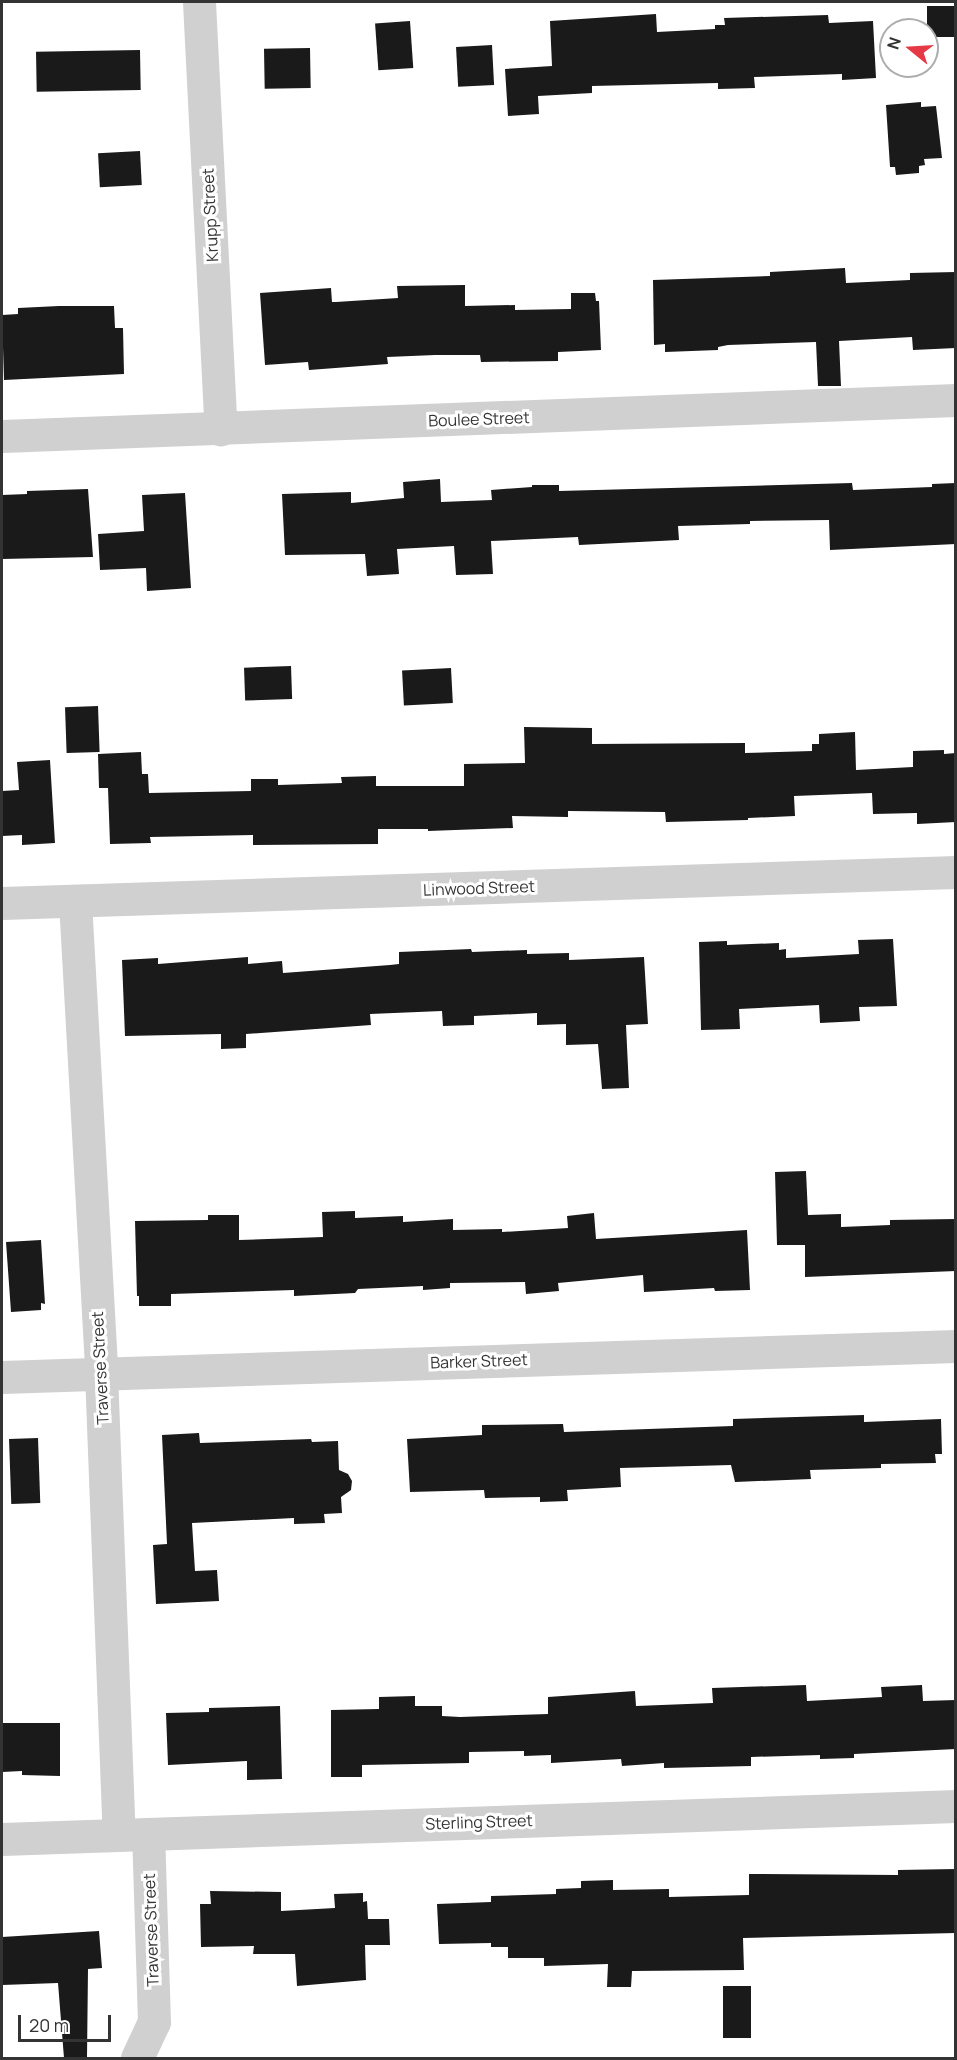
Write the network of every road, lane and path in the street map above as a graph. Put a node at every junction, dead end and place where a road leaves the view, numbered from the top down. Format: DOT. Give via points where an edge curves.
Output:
graph roads {
  1 [pos="200,2"];
  2 [pos="956,400"];
  3 [pos="222,429"];
  4 [pos="2,436"];
  5 [pos="956,872"];
  6 [pos="75,901"];
  7 [pos="2,903"];
  8 [pos="956,1346"];
  9 [pos="101,1373"];
  10 [pos="2,1377"];
  11 [pos="956,1806"];
  12 [pos="134,1834"];
  13 [pos="2,1839"];
  14 [pos="137,2058"];
  1 -- 3 [label="street, Krupp Street"];
  2 -- 3 [label="street, Boulee Street"];
  3 -- 4 [label="street, Boulee Street"];
  5 -- 6 [label="street, Linwood Street"];
  6 -- 7 [label="street, Linwood Street"];
  6 -- 9 [label="street, Traverse Street"];
  8 -- 9 [label="street, Barker Street"];
  9 -- 10 [label="street, Barker Street"];
  9 -- 12 [label="street, Traverse Street"];
  11 -- 12 [label="street, Sterling Street"];
  12 -- 13 [label="street, Sterling Street"];
  12 -- 14 [label="street, Traverse Street" via="154,2022"];
}
